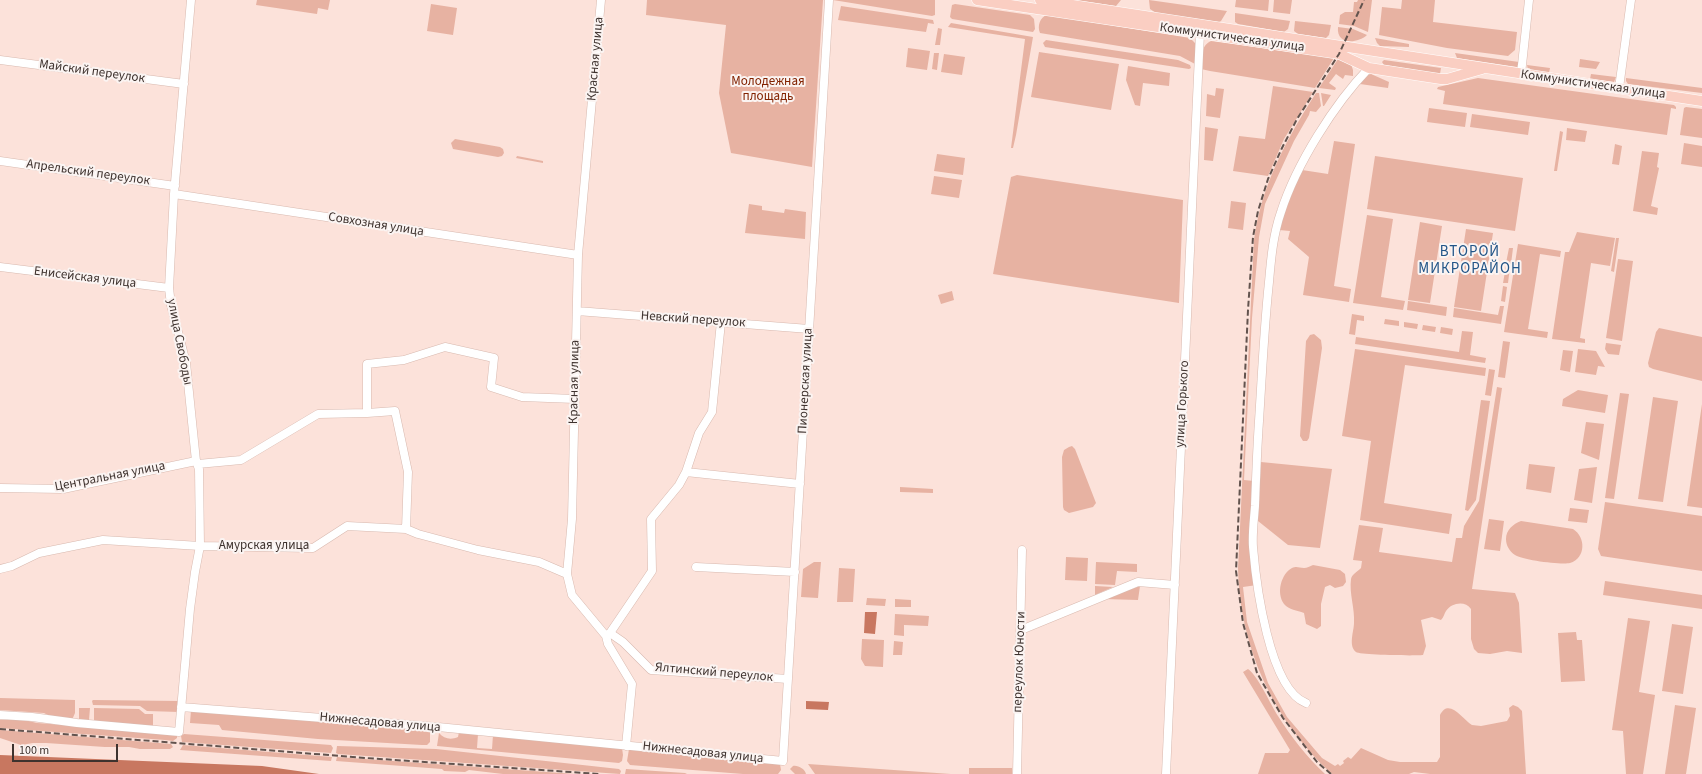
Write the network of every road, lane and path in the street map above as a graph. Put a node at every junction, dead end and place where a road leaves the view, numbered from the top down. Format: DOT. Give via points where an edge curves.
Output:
graph roads {
  1 [pos="191,0"];
  2 [pos="601,0"];
  3 [pos="829,0"];
  4 [pos="977,0"];
  5 [pos="1040,0"];
  6 [pos="1530,0"];
  7 [pos="1631,0"];
  8 [pos="1200,33"];
  9 [pos="1383,52"];
  10 [pos="0,60"];
  11 [pos="1354,61"];
  12 [pos="1450,62"];
  13 [pos="1368,68"];
  14 [pos="1484,68"];
  15 [pos="1521,74"];
  16 [pos="1447,79"];
  17 [pos="1354,83"];
  18 [pos="184,84"];
  19 [pos="1619,88"];
  20 [pos="1702,101"];
  21 [pos="0,161"];
  22 [pos="175,190"];
  23 [pos="578,255"];
  24 [pos="0,267"];
  25 [pos="169,288"];
  26 [pos="577,311"];
  27 [pos="721,322"];
  28 [pos="809,329"];
  29 [pos="575,399"];
  30 [pos="368,413"];
  31 [pos="197,463"];
  32 [pos="686,472"];
  33 [pos="800,484"];
  34 [pos="0,488"];
  35 [pos="406,528"];
  36 [pos="200,546"];
  37 [pos="1022,550"];
  38 [pos="696,567"];
  39 [pos="0,569"];
  40 [pos="795,572"];
  41 [pos="567,574"];
  42 [pos="1175,585"];
  43 [pos="1021,630"];
  44 [pos="608,635"];
  45 [pos="788,679"];
  46 [pos="1306,704"];
  47 [pos="181,707"];
  48 [pos="0,716"];
  49 [pos="626,746"];
  50 [pos="783,761"];
  51 [pos="1017,774"];
  52 [pos="1166,774"];
  1 -- 18 [label="street, улица Свободы"];
  2 -- 23 [label="street, Красная улица"];
  3 -- 28 [label="street, Пионерская улица"];
  4 -- 8 [label="main road, Коммунистическая улица"];
  5 -- 9 [label="main road, Коммунистическая улица"];
  6 -- 15 [label="street"];
  7 -- 19 [label="street"];
  8 -- 11 [label="main road, Коммунистическая улица" via="1339,54"];
  8 -- 42 [label="street, улица Горького"];
  9 -- 12 [label="main road, Коммунистическая улица"];
  9 -- 13 [label="main road"];
  10 -- 18 [label="street, Майский переулок"];
  11 -- 13 [label="main road, Коммунистическая улица"];
  11 -- 17 [label="street"];
  12 -- 14 [label="main road, Коммунистическая улица"];
  12 -- 16 [label="main road"];
  13 -- 16 [label="main road, Коммунистическая улица"];
  13 -- 17 [label="street"];
  14 -- 15 [label="main road, Коммунистическая улица"];
  14 -- 16 [label="main road, Коммунистическая улица"];
  15 -- 19 [label="main road, Коммунистическая улица"];
  17 -- 46 [label="street" via="1310,148 1285,199 1273,243 1266,308 1253,546 1263,614 1272,651 1287,686"];
  18 -- 22 [label="street, улица Свободы"];
  19 -- 20 [label="main road, Коммунистическая улица"];
  21 -- 22 [label="street, Апрельский переулок"];
  22 -- 23 [label="street, Совхозная улица"];
  22 -- 25 [label="street, улица Свободы"];
  23 -- 26 [label="street, Красная улица"];
  24 -- 25 [label="street, Енисейская улица"];
  25 -- 31 [label="street, улица Свободы" via="186,363"];
  26 -- 27 [label="street, Невский переулок"];
  26 -- 29 [label="street, Красная улица"];
  27 -- 28 [label="street, Невский переулок"];
  27 -- 32 [label="street" via="712,412 699,433"];
  28 -- 33 [label="street, Пионерская улица"];
  29 -- 30 [label="street" via="522,397 491,387 494,358 445,347 404,360 367,364"];
  29 -- 41 [label="street, Красная улица" via="572,519"];
  30 -- 31 [label="street, Центральная улица" via="318,414 241,460"];
  30 -- 35 [label="street, Центральная улица" via="395,411 408,472"];
  31 -- 34 [label="street, Центральная улица" via="63,489"];
  31 -- 36 [label="street, улица Свободы"];
  32 -- 33 [label="street"];
  32 -- 44 [label="street" via="679,485 651,519 652,571"];
  33 -- 40 [label="street, Пионерская улица"];
  35 -- 36 [label="street, Амурская улица" via="347,526 313,548"];
  35 -- 41 [label="street, Амурская улица" via="418,534 478,550 539,562"];
  36 -- 39 [label="street, Амурская улица" via="102,540 39,553"];
  36 -- 47 [label="street, улица Свободы" via="190,609"];
  37 -- 43 [label="street, переулок Юности"];
  38 -- 40 [label="street"];
  40 -- 45 [label="street, Пионерская улица"];
  41 -- 44 [label="street, Красная улица" via="572,595"];
  42 -- 43 [label="street" via="1138,582"];
  42 -- 52 [label="street, улица Горького"];
  43 -- 51 [label="street, переулок Юности"];
  44 -- 45 [label="street, Ялтинский переулок" via="623,642 651,670"];
  44 -- 49 [label="street, Красная улица" via="608,644 632,684"];
  45 -- 50 [label="street, Пионерская улица"];
  47 -- 48 [label="street" via="179,732"];
  47 -- 49 [label="street, Нижнесадовая улица" via="438,727"];
  49 -- 50 [label="street, Нижнесадовая улица"];
}
